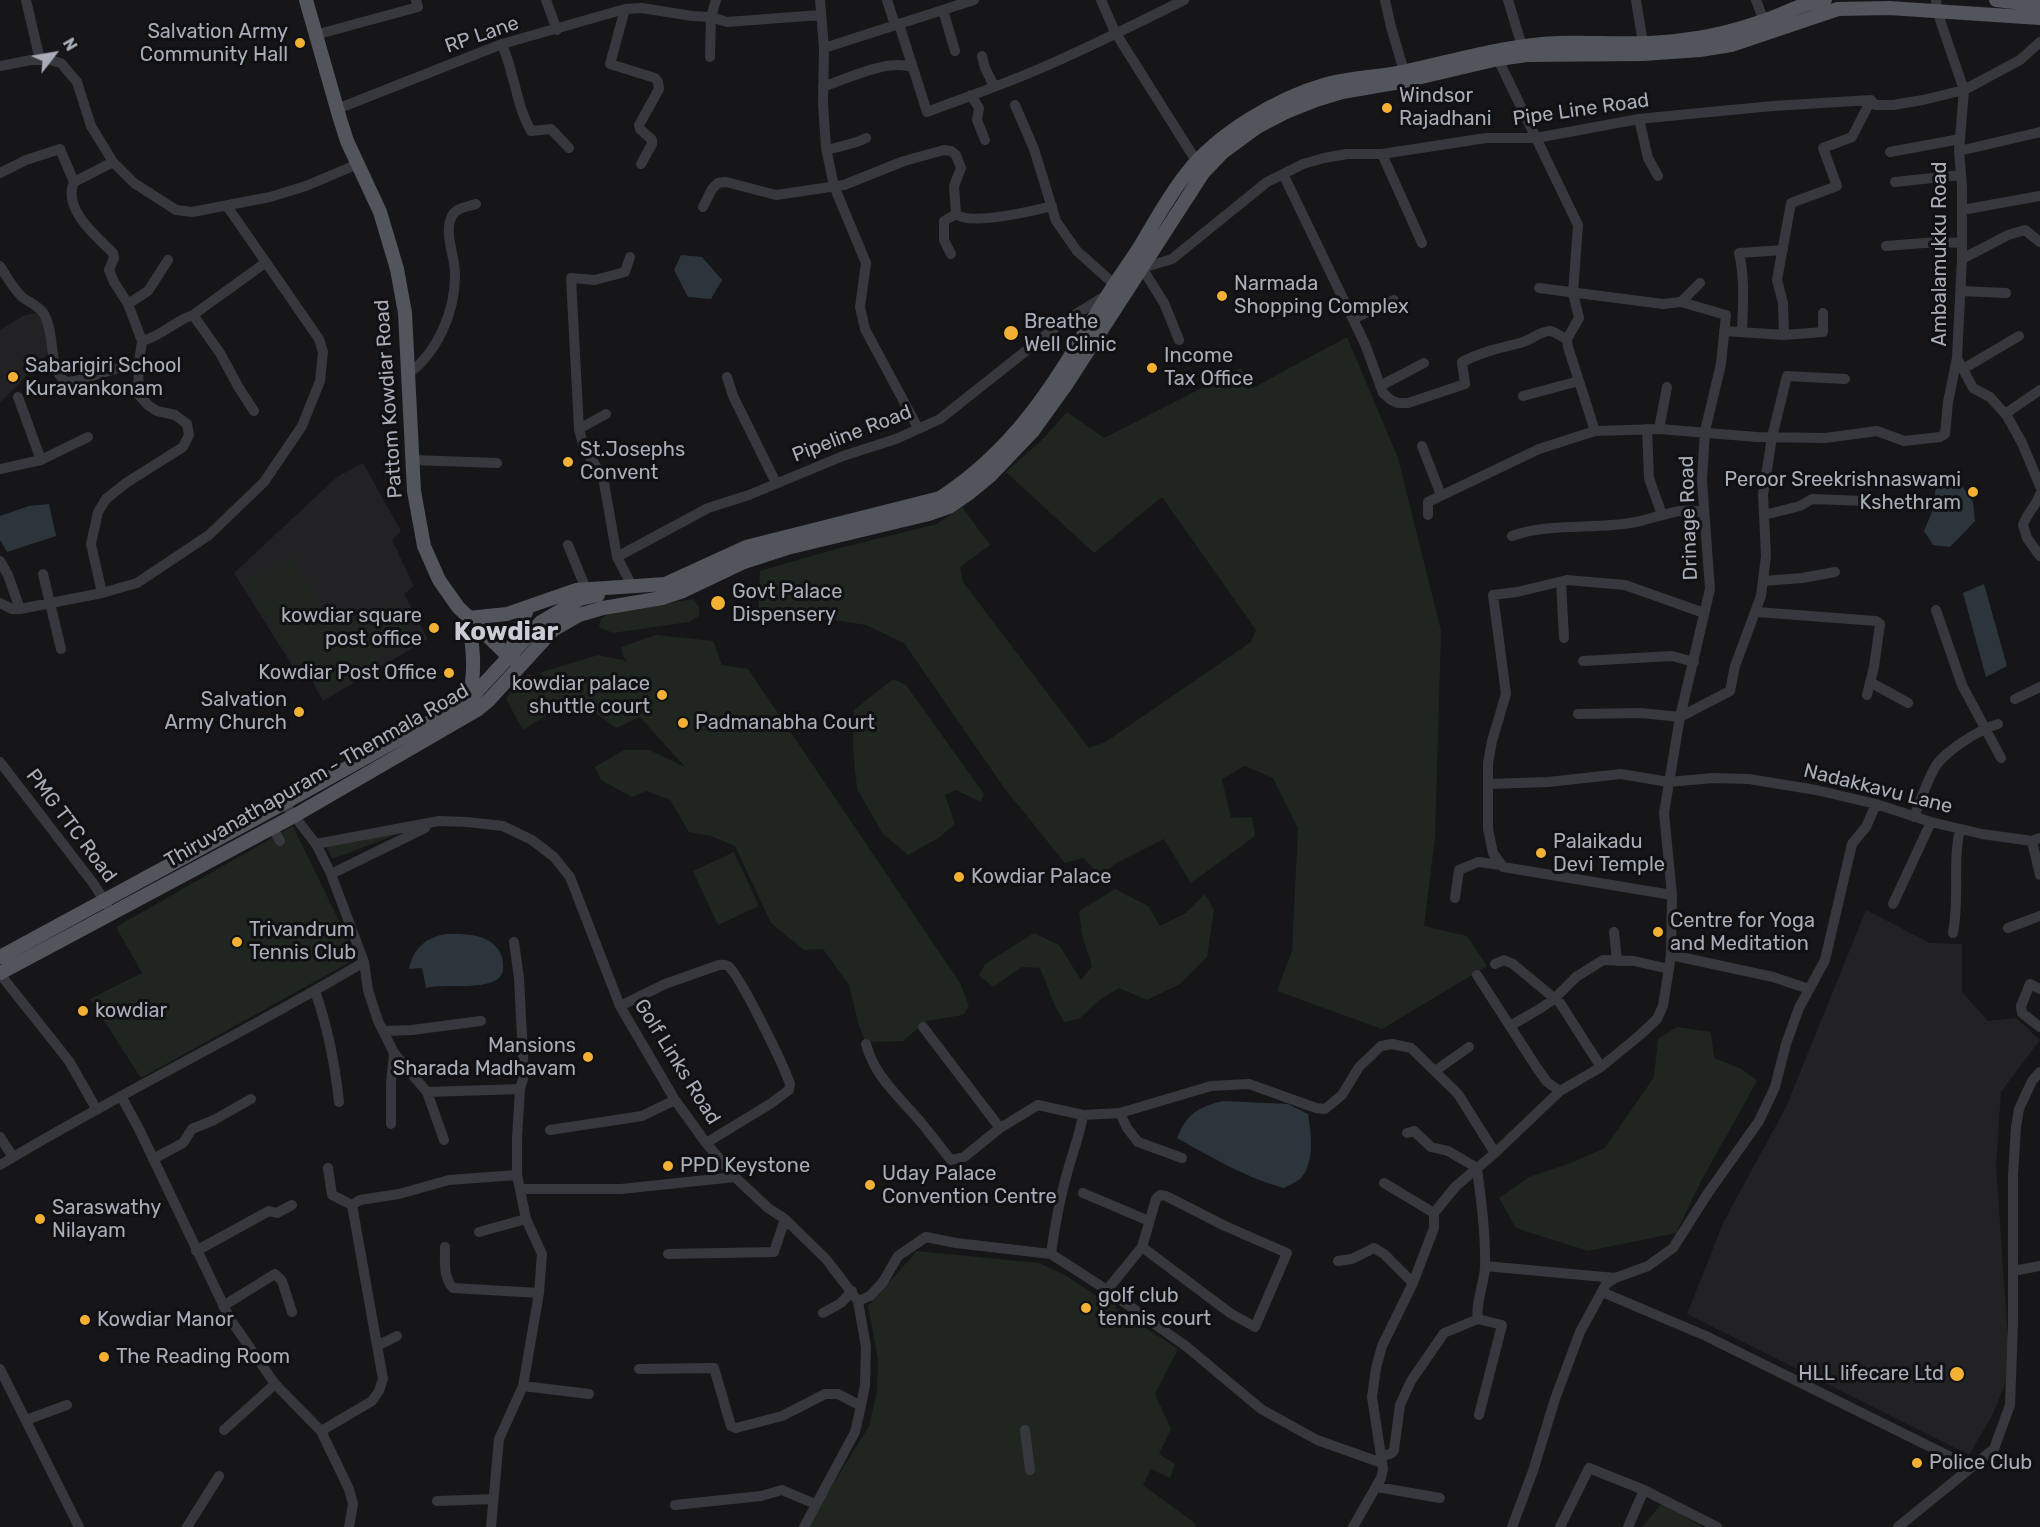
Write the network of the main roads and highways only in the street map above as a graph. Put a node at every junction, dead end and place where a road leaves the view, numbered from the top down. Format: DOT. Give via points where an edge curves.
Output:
graph roads {
  1 [pos="306,0"];
  2 [pos="1996,0"];
  3 [pos="1818,1"];
  4 [pos="2040,4"];
  5 [pos="1937,5"];
  6 [pos="2040,18"];
  7 [pos="1496,55"];
  8 [pos="1136,265"];
  9 [pos="1113,295"];
  10 [pos="632,586"];
  11 [pos="528,607"];
  12 [pos="468,618"];
  13 [pos="508,656"];
  14 [pos="522,664"];
  15 [pos="469,700"];
  16 [pos="2,952"];
  17 [pos="0,974"];
  1 -- 12 [label="main road, Pattom Kowdiar Road" via="337,109 380,212 397,269 405,313 414,492 424,546 439,580"];
  2 -- 4 [label="main road"];
  3 -- 7 [label="main road" via="1712,36 1643,43 1522,46"];
  5 -- 6 [label="main road, Thiruvanathapuram - Thenmala Road"];
  5 -- 7 [label="main road, Thiruvanathapuram - Thenmala Road" via="1838,9 1731,45 1700,50"];
  7 -- 8 [label="main road, Thiruvanathapuram - Thenmala Road" via="1342,92 1257,127 1200,167 1171,220"];
  8 -- 9 [label="main road, Thiruvanathapuram - Thenmala Road"];
  8 -- 9 [label="main road"];
  9 -- 10 [label="main road" via="1018,431 983,467 940,498 746,547 665,584"];
  9 -- 14 [label="main road, Thiruvanathapuram - Thenmala Road" via="1066,385 1033,431 991,475 949,507 744,562 662,598 579,615 553,630"];
  10 -- 11 [label="main road" via="563,593"];
  10 -- 13 [label="main road" via="580,599 561,609 541,622"];
  11 -- 12 [label="main road" via="493,617"];
  11 -- 13 [label="main road"];
  12 -- 13 [label="main road, Pattom Kowdiar Road"];
  12 -- 15 [label="main road" via="474,650"];
  13 -- 14 [label="main road, Pattom Kowdiar Road"];
  13 -- 15 [label="main road"];
  14 -- 17 [label="main road, Thiruvanathapuram - Thenmala Road" via="477,710 294,816"];
  15 -- 16 [label="main road" via="104,901"];
}
